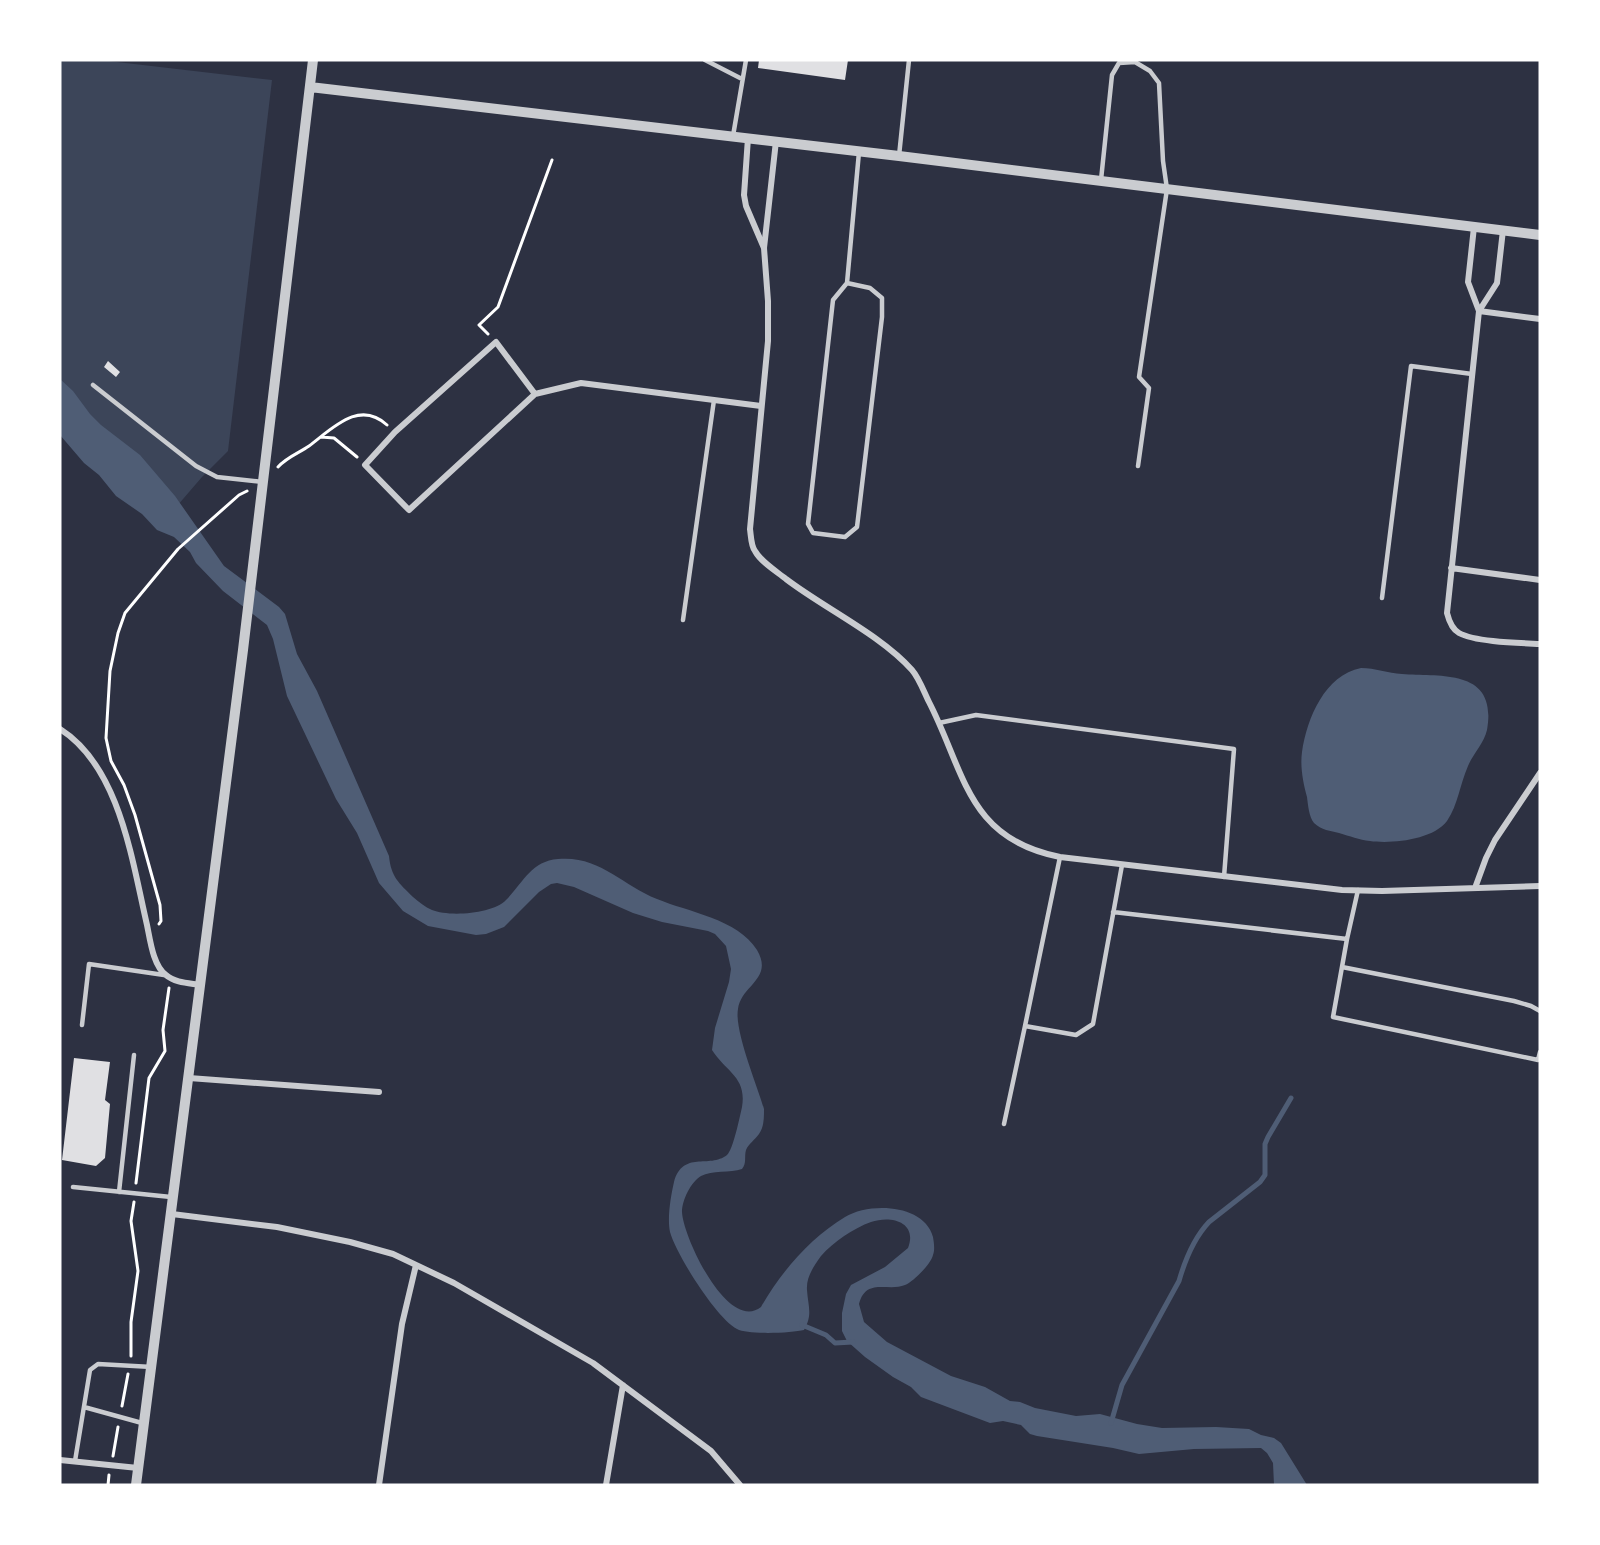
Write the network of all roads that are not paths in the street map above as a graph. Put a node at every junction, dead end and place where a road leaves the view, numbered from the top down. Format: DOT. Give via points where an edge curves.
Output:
graph roads {
  1 [pos="313,60"];
  2 [pos="705,60"];
  3 [pos="746,60"];
  4 [pos="909,60"];
  5 [pos="742,79"];
  6 [pos="310,87"];
  7 [pos="733,136"];
  8 [pos="748,138"];
  9 [pos="777,141"];
  10 [pos="859,152"];
  11 [pos="898,156"];
  12 [pos="1101,180"];
  13 [pos="1167,189"];
  14 [pos="1474,227"];
  15 [pos="1503,230"];
  16 [pos="1540,235"];
  17 [pos="764,248"];
  18 [pos="847,283"];
  19 [pos="1479,311"];
  20 [pos="1540,319"];
  21 [pos="1472,374"];
  22 [pos="93,385"];
  23 [pos="535,394"];
  24 [pos="714,400"];
  25 [pos="761,406"];
  26 [pos="1138,466"];
  27 [pos="263,482"];
  28 [pos="1451,568"];
  29 [pos="1540,580"];
  30 [pos="1382,598"];
  31 [pos="683,620"];
  32 [pos="1540,644"];
  33 [pos="939,723"];
  34 [pos="60,729"];
  35 [pos="1540,773"];
  36 [pos="1059,858"];
  37 [pos="1122,865"];
  38 [pos="1224,876"];
  39 [pos="1540,886"];
  40 [pos="1475,888"];
  41 [pos="1358,890"];
  42 [pos="1113,912"];
  43 [pos="1347,939"];
  44 [pos="1342,968"];
  45 [pos="168,976"];
  46 [pos="201,985"];
  47 [pos="1540,1011"];
  48 [pos="82,1025"];
  49 [pos="1024,1026"];
  50 [pos="1540,1052"];
  51 [pos="134,1055"];
  52 [pos="189,1078"];
  53 [pos="379,1092"];
  54 [pos="1004,1124"];
  55 [pos="73,1187"];
  56 [pos="119,1192"];
  57 [pos="174,1197"];
  58 [pos="172,1214"];
  59 [pos="416,1264"];
  60 [pos="152,1367"];
  61 [pos="623,1385"];
  62 [pos="84,1407"];
  63 [pos="144,1423"];
  64 [pos="60,1460"];
  65 [pos="75,1461"];
  66 [pos="138,1468"];
  67 [pos="136,1485"];
  68 [pos="379,1485"];
  69 [pos="606,1485"];
  70 [pos="740,1485"];
  1 -- 6 [label="street"];
  2 -- 5 [label="lane"];
  3 -- 5 [label="lane"];
  4 -- 11 [label="lane"];
  5 -- 7 [label="lane"];
  6 -- 7 [label="street"];
  6 -- 27 [label="street"];
  7 -- 8 [label="street"];
  8 -- 9 [label="street"];
  8 -- 17 [label="street" via="744,195"];
  9 -- 10 [label="street"];
  9 -- 17 [label="street"];
  10 -- 11 [label="street"];
  10 -- 18 [label="lane"];
  11 -- 12 [label="street"];
  12 -- 13 [label="street"];
  12 -- 13 [label="lane" via="1112,75 1119,63 1135,62 1160,83"];
  13 -- 14 [label="street"];
  13 -- 26 [label="lane" via="1139,377 1149,388"];
  14 -- 15 [label="street"];
  14 -- 19 [label="street" via="1468,282"];
  15 -- 16 [label="street"];
  15 -- 19 [label="street" via="1497,283"];
  17 -- 25 [label="street" via="768,341"];
  18 -- 18 [label="lane" via="834,300 808,524 813,533 845,537 856,527 882,317 882,298 870,288"];
  19 -- 20 [label="street"];
  19 -- 21 [label="street"];
  21 -- 28 [label="street"];
  21 -- 30 [label="lane" via="1411,366"];
  22 -- 27 [label="lane" via="196,466 217,477"];
  23 -- 23 [label="street" via="409,510 365,465 395,432 496,342"];
  23 -- 24 [label="street" via="581,383"];
  24 -- 25 [label="street"];
  24 -- 31 [label="lane"];
  25 -- 33 [label="street" via="750,529 754,551 803,592 867,633 913,671"];
  27 -- 46 [label="street"];
  28 -- 29 [label="street"];
  28 -- 32 [label="street" via="1447,614 1450,624 1460,633 1481,639"];
  33 -- 36 [label="street" via="951,757 987,819 1012,842"];
  33 -- 38 [label="lane" via="976,715 1234,749"];
  34 -- 45 [label="street" via="95,762 116,804 152,953"];
  35 -- 40 [label="street" via="1495,840"];
  36 -- 37 [label="street"];
  36 -- 49 [label="lane"];
  37 -- 38 [label="street"];
  37 -- 42 [label="lane"];
  38 -- 41 [label="street"];
  39 -- 40 [label="street"];
  40 -- 41 [label="street"];
  41 -- 43 [label="lane"];
  42 -- 43 [label="lane"];
  42 -- 49 [label="lane" via="1093,1023 1076,1035"];
  43 -- 44 [label="lane"];
  44 -- 47 [label="lane" via="1514,1001"];
  44 -- 50 [label="lane" via="1333,1017 1538,1060"];
  45 -- 46 [label="street"];
  45 -- 48 [label="lane" via="89,964"];
  46 -- 52 [label="street"];
  49 -- 54 [label="lane"];
  51 -- 56 [label="lane"];
  52 -- 53 [label="street"];
  52 -- 57 [label="street"];
  55 -- 56 [label="lane"];
  56 -- 57 [label="lane"];
  57 -- 58 [label="street"];
  58 -- 59 [label="street" via="277,1227 351,1242"];
  58 -- 60 [label="street"];
  59 -- 61 [label="street" via="529,1325"];
  59 -- 68 [label="street" via="402,1324"];
  60 -- 62 [label="lane" via="98,1364 90,1370"];
  60 -- 63 [label="street"];
  61 -- 69 [label="street"];
  61 -- 70 [label="street" via="711,1451"];
  62 -- 63 [label="lane"];
  62 -- 65 [label="lane"];
  63 -- 66 [label="street"];
  64 -- 65 [label="street"];
  65 -- 66 [label="street"];
  66 -- 67 [label="street"];
}
